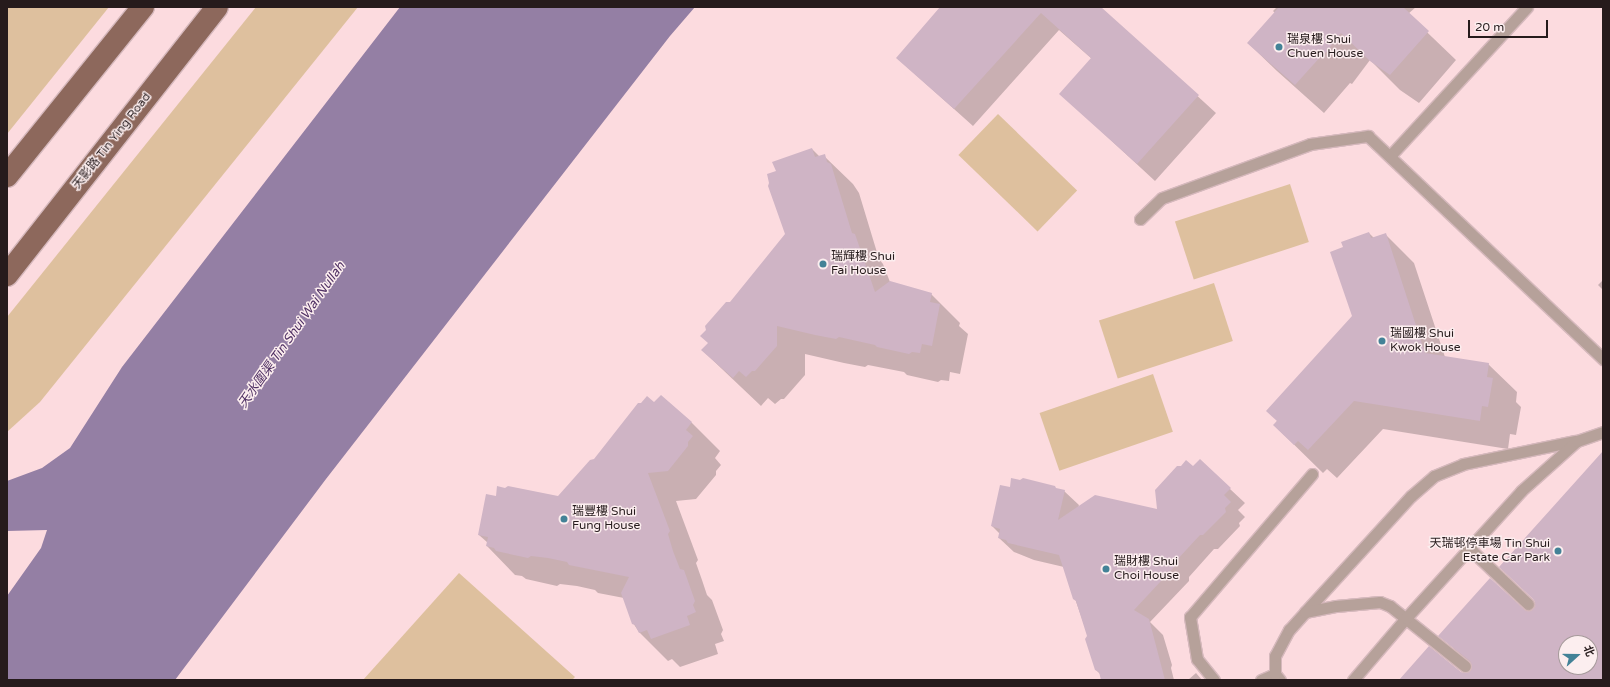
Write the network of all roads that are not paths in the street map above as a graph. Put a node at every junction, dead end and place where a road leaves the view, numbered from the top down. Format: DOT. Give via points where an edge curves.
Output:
graph roads {
  1 [pos="143,7"];
  2 [pos="217,7"];
  3 [pos="1528,7"];
  4 [pos="1390,156"];
  5 [pos="7,176"];
  6 [pos="1140,220"];
  7 [pos="7,275"];
  8 [pos="1603,359"];
  9 [pos="1603,432"];
  10 [pos="1577,441"];
  11 [pos="1312,474"];
  12 [pos="1470,549"];
  13 [pos="1528,604"];
  14 [pos="1305,612"];
  15 [pos="1406,618"];
  16 [pos="1465,666"];
  17 [pos="1278,677"];
  18 [pos="1214,680"];
  19 [pos="1261,680"];
  20 [pos="1353,680"];
  1 -- 5 [label="main road"];
  2 -- 7 [label="main road, 天影路 Tin Ying Road"];
  3 -- 4 [label="lane"];
  4 -- 6 [label="lane" via="1368,136 1310,144 1162,198"];
  4 -- 8 [label="lane"];
  9 -- 10 [label="lane"];
  10 -- 12 [label="lane" via="1521,491"];
  10 -- 14 [label="lane" via="1463,464 1434,476 1411,496"];
  11 -- 18 [label="lane" via="1190,617 1197,659"];
  12 -- 13 [label="lane"];
  12 -- 15 [label="lane"];
  14 -- 15 [label="lane" via="1380,602"];
  14 -- 17 [label="lane" via="1289,630 1274,656"];
  15 -- 16 [label="lane"];
  15 -- 20 [label="lane"];
  17 -- 19 [label="lane"];
}
